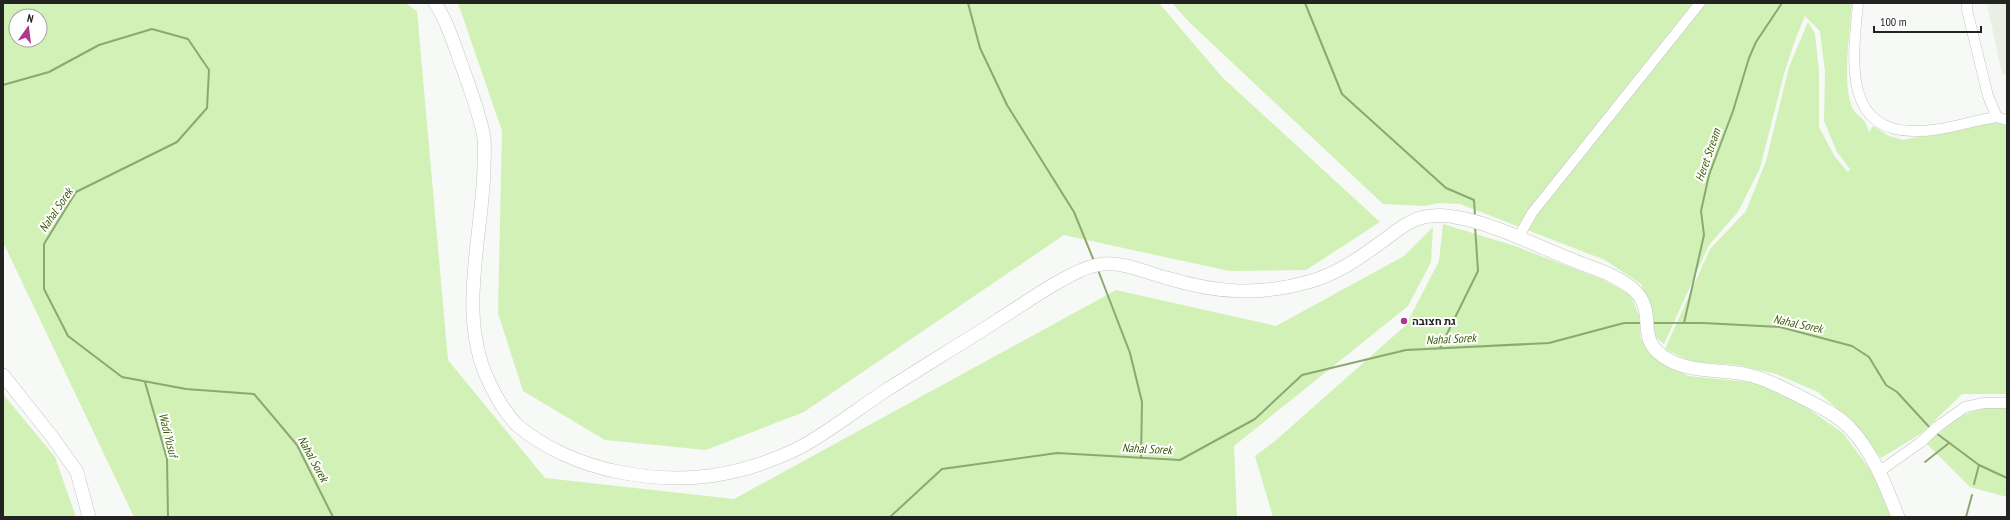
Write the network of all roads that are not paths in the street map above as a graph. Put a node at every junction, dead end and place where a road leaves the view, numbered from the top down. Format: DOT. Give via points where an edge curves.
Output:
graph roads {
  1 [pos="435,3"];
  2 [pos="1700,3"];
  3 [pos="1858,3"];
  4 [pos="1967,3"];
  5 [pos="2002,119"];
  6 [pos="1518,238"];
  7 [pos="3,375"];
  8 [pos="2007,403"];
  9 [pos="1880,471"];
  10 [pos="89,517"];
  11 [pos="1898,517"];
  1 -- 6 [label="main road" via="451,35 472,94 484,141 483,194 472,317 484,373 500,403 516,424 569,456 607,469 653,478 713,477 758,465 801,447 1040,294 1091,266 1122,265 1167,279 1230,292 1254,292 1315,281 1345,267 1404,225 1423,217 1446,216 1470,220"];
  2 -- 6 [label="street" via="1532,213"];
  3 -- 5 [label="street" via="1854,78 1858,95 1866,110 1877,121 1889,128 1913,132"];
  4 -- 5 [label="street" via="1988,96"];
  6 -- 9 [label="main road" via="1609,275 1634,290 1643,302 1647,314 1647,336 1653,347 1674,364 1765,380 1835,416 1850,428"];
  7 -- 10 [label="main road" via="77,472"];
  8 -- 9 [label="street" via="1973,404 1965,407"];
  9 -- 11 [label="main road"];
}
